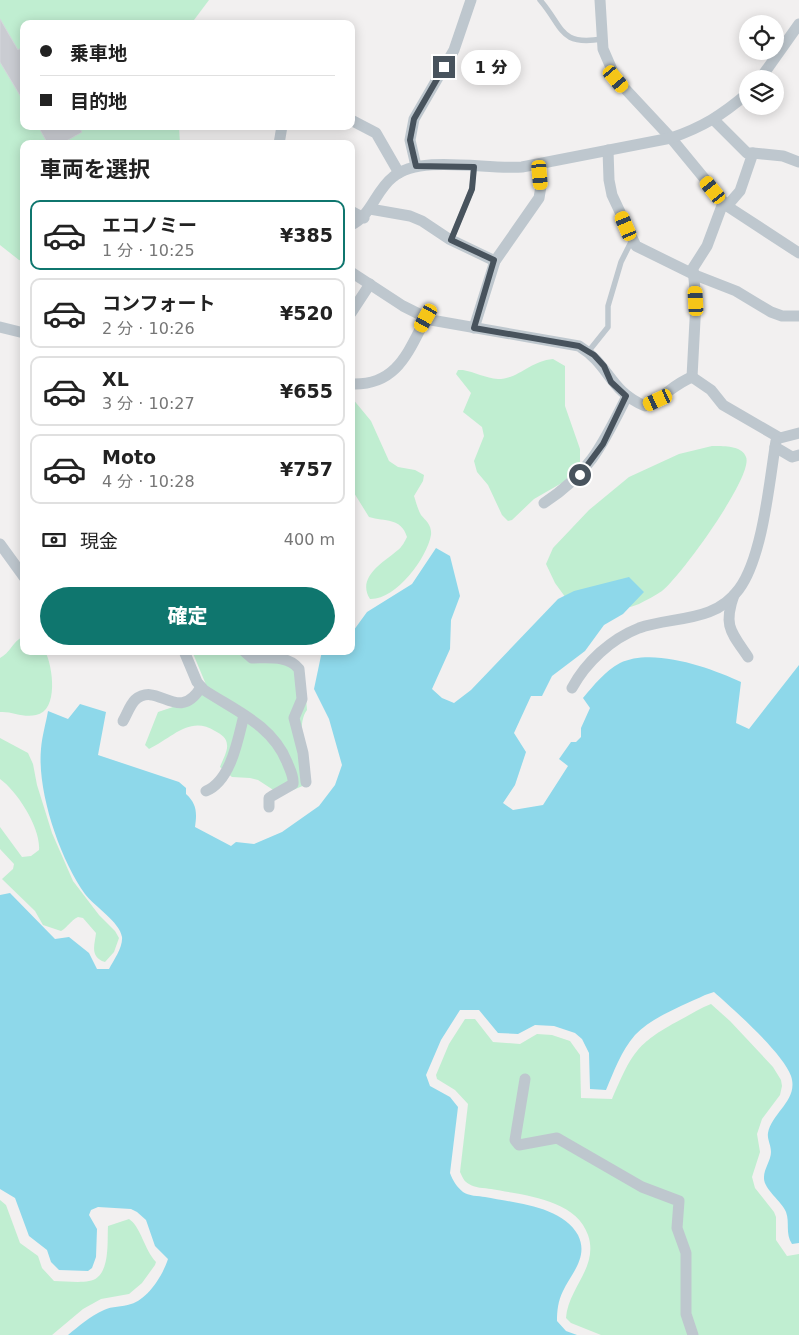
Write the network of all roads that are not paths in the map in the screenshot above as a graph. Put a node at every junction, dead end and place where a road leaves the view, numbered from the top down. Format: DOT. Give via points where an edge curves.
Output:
graph roads {
  1 [pos="471,0"];
  2 [pos="540,0"];
  3 [pos="600,0"];
  4 [pos="799,24"];
  5 [pos="602,39"];
  6 [pos="766,70"];
  7 [pos="739,100"];
  8 [pos="714,120"];
  9 [pos="355,122"];
  10 [pos="671,138"];
  11 [pos="608,150"];
  12 [pos="754,153"];
  13 [pos="799,162"];
  14 [pos="540,164"];
  15 [pos="416,166"];
  16 [pos="474,167"];
  17 [pos="399,172"];
  18 [pos="725,204"];
  19 [pos="355,212"];
  20 [pos="367,213"];
  21 [pos="355,222"];
  22 [pos="451,240"];
  23 [pos="632,240"];
  24 [pos="799,253"];
  25 [pos="494,260"];
  26 [pos="355,275"];
  27 [pos="695,275"];
  28 [pos="370,284"];
  29 [pos="355,307"];
  30 [pos="799,316"];
  31 [pos="426,318"];
  32 [pos="0,327"];
  33 [pos="474,328"];
  34 [pos="20,332"];
  35 [pos="588,352"];
  36 [pos="692,377"];
  37 [pos="355,384"];
  38 [pos="626,396"];
  39 [pos="799,433"];
  40 [pos="776,442"];
  41 [pos="799,455"];
  42 [pos="544,503"];
  43 [pos="0,544"];
  44 [pos="20,572"];
  45 [pos="734,595"];
  46 [pos="186,655"];
  47 [pos="249,655"];
  48 [pos="748,657"];
  49 [pos="201,687"];
  50 [pos="572,688"];
  51 [pos="244,715"];
  52 [pos="123,721"];
  53 [pos="306,782"];
  54 [pos="206,791"];
  55 [pos="269,807"];
  56 [pos="525,1079"];
  57 [pos="693,1335"];
  1 -- 15 [label="street" via="454,50 414,119 410,140"];
  2 -- 5 [label="lane" via="568,38 577,41"];
  3 -- 5 [label="street"];
  4 -- 6 [label="street"];
  5 -- 10 [label="street" via="605,56 616,79"];
  7 -- 8 [label="street"];
  8 -- 10 [label="street"];
  8 -- 12 [label="street" via="747,152"];
  9 -- 17 [label="street" via="376,133"];
  10 -- 11 [label="street"];
  10 -- 18 [label="street"];
  11 -- 14 [label="street"];
  11 -- 23 [label="street" via="612,195"];
  12 -- 13 [label="street" via="783,156"];
  12 -- 18 [label="street" via="740,191"];
  14 -- 16 [label="street" via="500,169"];
  14 -- 25 [label="street" via="542,186 539,198"];
  15 -- 16 [label="street"];
  15 -- 17 [label="street"];
  16 -- 22 [label="lane" via="472,189"];
  17 -- 20 [label="street" via="386,183"];
  18 -- 24 [label="street"];
  18 -- 27 [label="street" via="707,246 693,268"];
  19 -- 20 [label="street"];
  20 -- 21 [label="street"];
  20 -- 22 [label="street" via="416,218"];
  22 -- 25 [label="street"];
  23 -- 27 [label="street" via="636,246"];
  23 -- 35 [label="lane" via="608,306 608,327"];
  25 -- 33 [label="street"];
  26 -- 28 [label="street"];
  27 -- 30 [label="street" via="736,290 771,312"];
  27 -- 36 [label="street"];
  28 -- 29 [label="street"];
  28 -- 31 [label="street"];
  31 -- 33 [label="street"];
  31 -- 37 [label="street" via="397,368 369,384"];
  32 -- 34 [label="street"];
  33 -- 35 [label="street" via="579,346"];
  35 -- 38 [label="street" via="604,366 611,382"];
  36 -- 38 [label="street" via="679,382 658,400 645,406"];
  36 -- 40 [label="street" via="711,390 723,405"];
  38 -- 42 [label="street" via="593,459 567,488"];
  39 -- 40 [label="street"];
  40 -- 41 [label="street" via="792,457"];
  40 -- 45 [label="street" via="761,529 750,564"];
  43 -- 44 [label="street"];
  45 -- 48 [label="street" via="729,609 729,628"];
  45 -- 50 [label="street" via="708,613 649,625 628,633 583,669"];
  46 -- 49 [label="street"];
  47 -- 53 [label="street" via="289,661 300,669 302,699 294,718"];
  49 -- 51 [label="street"];
  49 -- 52 [label="street" via="180,704 162,696 140,697"];
  51 -- 54 [label="street" via="225,772 215,788"];
  51 -- 55 [label="street" via="261,725 277,742 294,777 290,787 269,798"];
  56 -- 57 [label="street" via="515,1140 519,1146 557,1138 642,1187 679,1201 678,1228 686,1253 686,1314"];
}
